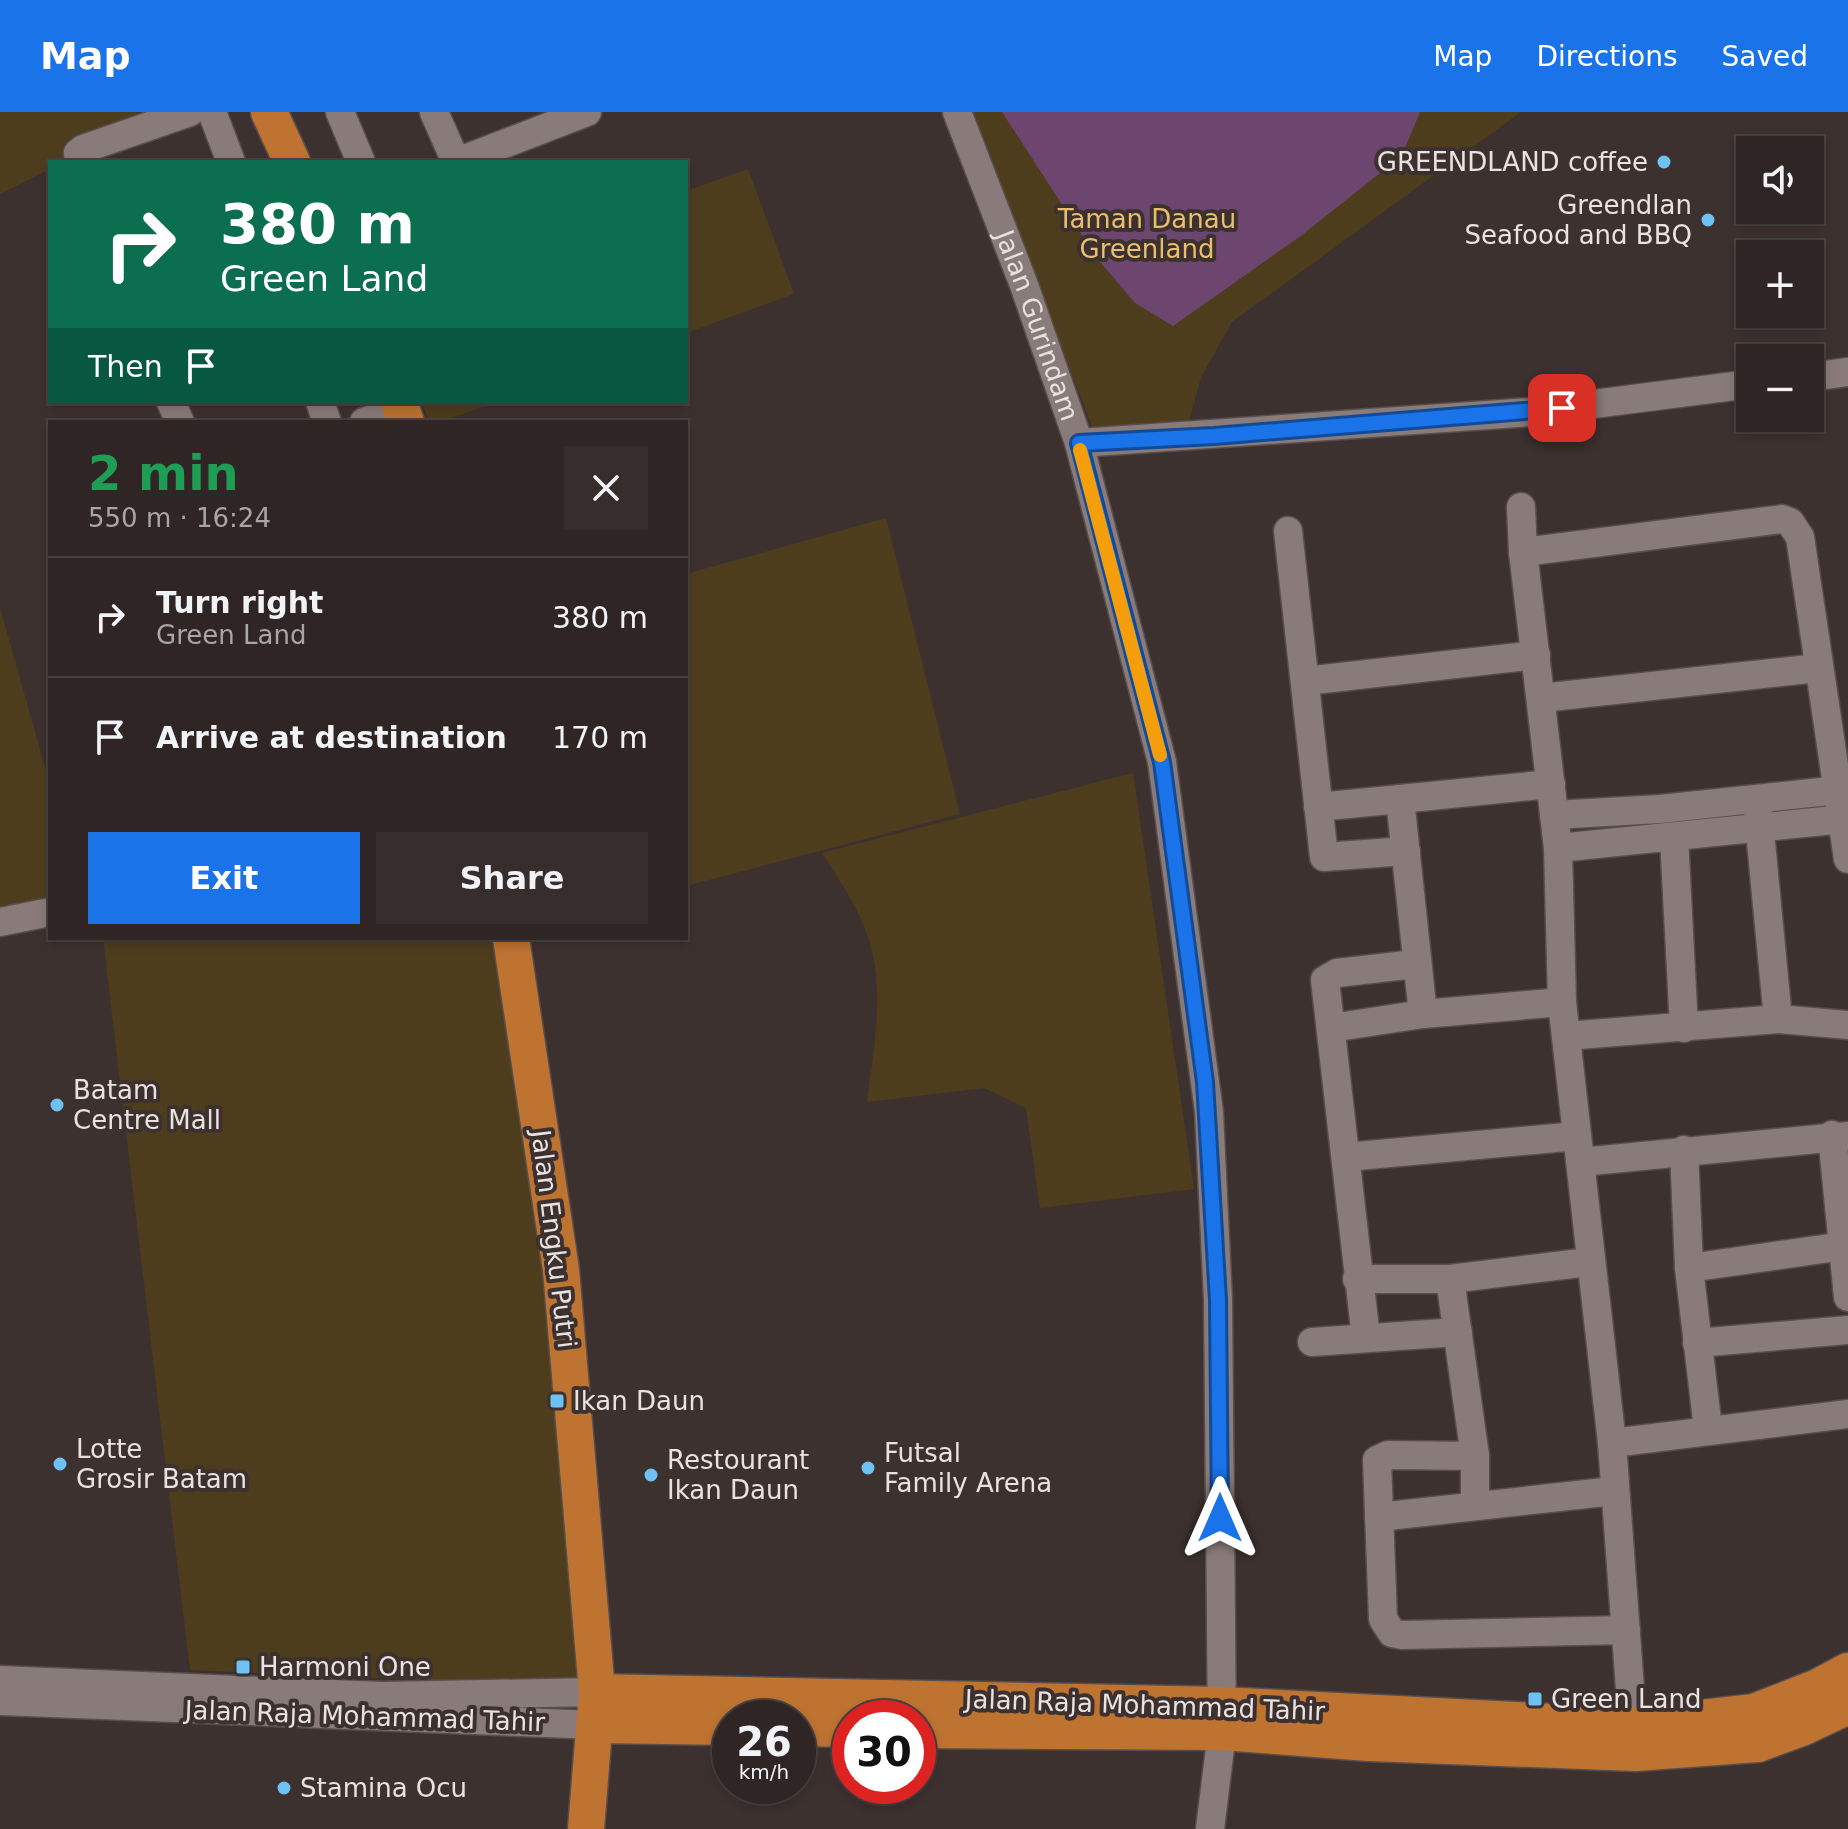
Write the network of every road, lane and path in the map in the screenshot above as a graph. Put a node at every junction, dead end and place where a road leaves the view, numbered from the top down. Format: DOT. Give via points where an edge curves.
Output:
graph roads {
  1 [pos="190,112"];
  2 [pos="212,112"];
  3 [pos="269,112"];
  4 [pos="289,112"];
  5 [pos="340,112"];
  6 [pos="434,112"];
  7 [pos="587,112"];
  8 [pos="957,112"];
  9 [pos="79,160"];
  10 [pos="230,160"];
  11 [pos="291,160"];
  12 [pos="310,160"];
  13 [pos="360,160"];
  14 [pos="456,160"];
  15 [pos="462,160"];
  16 [pos="1848,372"];
  17 [pos="1824,375"];
  18 [pos="1736,386"];
  19 [pos="1079,443"];
  20 [pos="1521,507"];
  21 [pos="1288,531"];
  22 [pos="1523,552"];
  23 [pos="1536,655"];
  24 [pos="1818,668"];
  25 [pos="1305,681"];
  26 [pos="1541,698"];
  27 [pos="1551,784"];
  28 [pos="1839,790"];
  29 [pos="1757,798"];
  30 [pos="1400,799"];
  31 [pos="1318,807"];
  32 [pos="1554,815"];
  33 [pos="1844,819"];
  34 [pos="1760,829"];
  35 [pos="1674,837"];
  36 [pos="1558,848"];
  37 [pos="1406,851"];
  38 [pos="1848,859"];
  39 [pos="48,912"];
  40 [pos="0,922"];
  41 [pos="511,940"];
  42 [pos="536,940"];
  43 [pos="1415,964"];
  44 [pos="1562,1002"];
  45 [pos="1423,1014"];
  46 [pos="1778,1019"];
  47 [pos="1848,1025"];
  48 [pos="1331,1028"];
  49 [pos="1684,1028"];
  50 [pos="1566,1036"];
  51 [pos="1840,1136"];
  52 [pos="1579,1149"];
  53 [pos="1684,1150"];
  54 [pos="1346,1157"];
  55 [pos="1844,1246"];
  56 [pos="1589,1262"];
  57 [pos="1689,1268"];
  58 [pos="1357,1279"];
  59 [pos="1450,1279"];
  60 [pos="1848,1297"];
  61 [pos="1848,1330"];
  62 [pos="1458,1332"];
  63 [pos="1366,1338"];
  64 [pos="1312,1342"];
  65 [pos="1697,1343"];
  66 [pos="1848,1414"];
  67 [pos="1708,1429"];
  68 [pos="1612,1443"];
  69 [pos="1475,1456"];
  70 [pos="1614,1491"];
  71 [pos="1475,1505"];
  72 [pos="1379,1517"];
  73 [pos="1626,1630"];
  74 [pos="1848,1671"];
  75 [pos="0,1680"];
  76 [pos="0,1701"];
  77 [pos="1848,1706"];
  78 [pos="606,1708"];
  79 [pos="1222,1718"];
  80 [pos="712,1724"];
  81 [pos="936,1729"];
  82 [pos="1634,1740"];
  83 [pos="586,1829"];
  84 [pos="601,1829"];
  85 [pos="1210,1829"];
  1 -- 9 [label="street" via="83,149"];
  2 -- 10 [label="street"];
  3 -- 11 [label="main road"];
  4 -- 12 [label="main road"];
  5 -- 13 [label="street"];
  6 -- 14 [label="street"];
  7 -- 15 [label="street"];
  8 -- 19 [label="street, Jalan Gurindam"];
  16 -- 17 [label="street"];
  18 -- 19 [label="street" via="1531,412"];
  19 -- 79 [label="street, Jalan Gurindam" via="1162,762 1209,1112 1218,1300"];
  20 -- 22 [label="street"];
  21 -- 25 [label="street"];
  22 -- 23 [label="street"];
  22 -- 24 [label="street" via="1790,522 1800,537"];
  23 -- 25 [label="street"];
  23 -- 26 [label="street"];
  24 -- 26 [label="street"];
  24 -- 28 [label="street"];
  25 -- 31 [label="street"];
  26 -- 27 [label="street"];
  27 -- 30 [label="street"];
  27 -- 32 [label="street"];
  28 -- 29 [label="street"];
  28 -- 33 [label="street"];
  29 -- 32 [label="street"];
  29 -- 34 [label="street"];
  30 -- 31 [label="street"];
  30 -- 37 [label="street"];
  31 -- 37 [label="street" via="1324,857"];
  32 -- 36 [label="street"];
  33 -- 34 [label="street"];
  33 -- 38 [label="street"];
  34 -- 35 [label="street"];
  34 -- 46 [label="street"];
  35 -- 36 [label="street"];
  35 -- 49 [label="street"];
  36 -- 44 [label="street"];
  37 -- 43 [label="street"];
  39 -- 40 [label="street"];
  41 -- 78 [label="main road, Jalan Engku Putri" via="561,1270"];
  42 -- 78 [label="main road, Jalan Engku Putri" via="581,1276"];
  43 -- 45 [label="street"];
  43 -- 48 [label="street" via="1337,973 1325,980"];
  44 -- 45 [label="street"];
  44 -- 50 [label="street"];
  45 -- 48 [label="street"];
  46 -- 47 [label="street"];
  46 -- 49 [label="street"];
  48 -- 54 [label="street"];
  49 -- 50 [label="street"];
  50 -- 52 [label="street"];
  51 -- 53 [label="street"];
  51 -- 55 [label="street"];
  52 -- 53 [label="street"];
  52 -- 54 [label="street"];
  52 -- 56 [label="street"];
  53 -- 57 [label="street"];
  54 -- 58 [label="street"];
  55 -- 57 [label="street"];
  55 -- 60 [label="street"];
  56 -- 59 [label="street"];
  56 -- 68 [label="street"];
  57 -- 65 [label="street"];
  58 -- 59 [label="street"];
  58 -- 63 [label="street"];
  59 -- 62 [label="street"];
  61 -- 65 [label="street"];
  62 -- 63 [label="street"];
  62 -- 69 [label="street"];
  63 -- 64 [label="street"];
  65 -- 67 [label="street"];
  66 -- 67 [label="street"];
  67 -- 68 [label="street"];
  68 -- 70 [label="street"];
  69 -- 71 [label="street"];
  69 -- 72 [label="street" via="1382,1457 1375,1466"];
  70 -- 71 [label="street"];
  70 -- 73 [label="street"];
  71 -- 72 [label="street"];
  72 -- 73 [label="street" via="1383,1619 1392,1633"];
  73 -- 82 [label="street"];
  74 -- 82 [label="main road, Jalan Raja Mohammad Tahir" via="1754,1712"];
  75 -- 78 [label="street, Jalan Raja Mohammad Tahir"];
  76 -- 78 [label="street, Jalan Raja Mohammad Tahir"];
  77 -- 82 [label="main road, Jalan Raja Mohammad Tahir" via="1758,1744"];
  78 -- 79 [label="main road, Jalan Raja Mohammad Tahir"];
  78 -- 80 [label="main road, Jalan Raja Mohammad Tahir"];
  78 -- 83 [label="main road, Jalan Engku Putri"];
  78 -- 84 [label="main road, Jalan Engku Putri"];
  79 -- 81 [label="main road, Jalan Raja Mohammad Tahir"];
  79 -- 82 [label="main road, Jalan Raja Mohammad Tahir" via="1369,1743"];
  79 -- 85 [label="street, Jalan Gurindam"];
}
